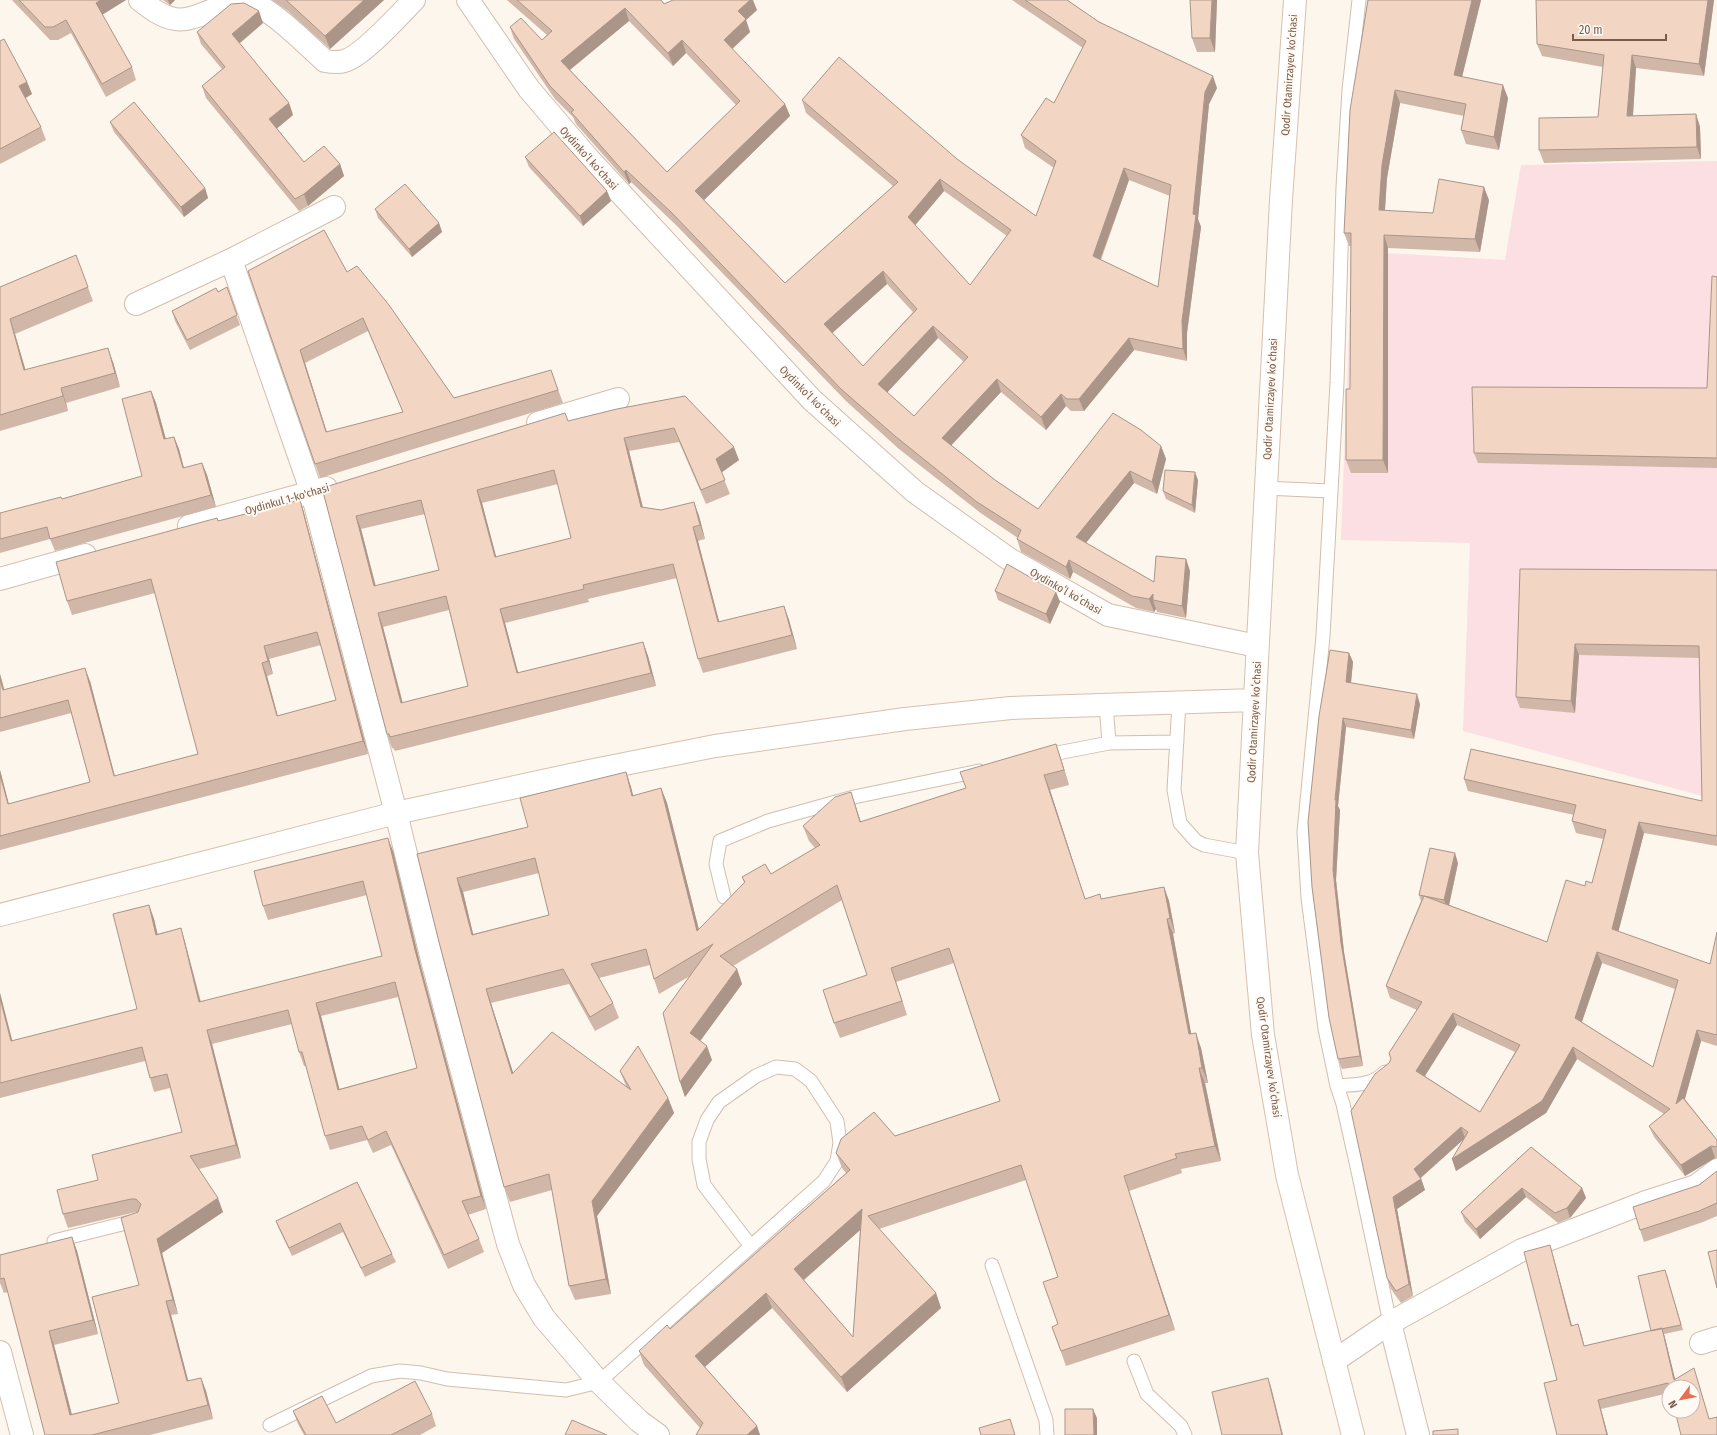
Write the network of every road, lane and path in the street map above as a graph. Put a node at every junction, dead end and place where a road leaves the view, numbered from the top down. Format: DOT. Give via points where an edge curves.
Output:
graph roads {
  1 [pos="140,0"];
  2 [pos="414,0"];
  3 [pos="468,0"];
  4 [pos="1295,0"];
  5 [pos="1360,0"];
  6 [pos="334,207"];
  7 [pos="230,260"];
  8 [pos="136,304"];
  9 [pos="618,399"];
  10 [pos="521,429"];
  11 [pos="349,481"];
  12 [pos="1266,488"];
  13 [pos="1330,491"];
  14 [pos="312,493"];
  15 [pos="173,531"];
  16 [pos="105,549"];
  17 [pos="0,579"];
  18 [pos="1257,646"];
  19 [pos="1255,700"];
  20 [pos="1179,702"];
  21 [pos="1106,704"];
  22 [pos="1177,742"];
  23 [pos="1109,743"];
  24 [pos="1031,759"];
  25 [pos="994,768"];
  26 [pos="396,813"];
  27 [pos="1247,854"];
  28 [pos="724,897"];
  29 [pos="0,914"];
  30 [pos="1387,1069"];
  31 [pos="1336,1086"];
  32 [pos="1717,1170"];
  33 [pos="138,1220"];
  34 [pos="38,1245"];
  35 [pos="750,1245"];
  36 [pos="992,1265"];
  37 [pos="1390,1323"];
  38 [pos="0,1352"];
  39 [pos="1134,1361"];
  40 [pos="1334,1361"];
  41 [pos="599,1382"];
  42 [pos="270,1425"];
  43 [pos="22,1435"];
  44 [pos="658,1435"];
  45 [pos="1047,1435"];
  46 [pos="1185,1435"];
  47 [pos="1353,1435"];
  48 [pos="1418,1435"];
  1 -- 2 [label="street" via="159,14 175,20 232,0 250,2 268,12 325,61 336,62 346,61 364,49"];
  3 -- 18 [label="street, Oydinkoʻl koʻchasi" via="530,90 587,157 812,400 915,492 1009,559 1108,615"];
  4 -- 12 [label="street, Qodir Otamirzayev koʻchasi" via="1281,200"];
  5 -- 13 [label="lane" via="1347,112 1339,283 1338,383"];
  6 -- 7 [label="street"];
  7 -- 8 [label="street"];
  7 -- 14 [label="street"];
  9 -- 10 [label="street"];
  11 -- 14 [label="street, Oydinkul 1-ko'chasi"];
  12 -- 13 [label="lane"];
  12 -- 18 [label="street, Qodir Otamirzayev koʻchasi"];
  13 -- 31 [label="lane" via="1323,636 1304,832 1308,898 1325,1029"];
  14 -- 15 [label="street, Oydinkul 1-ko'chasi"];
  14 -- 26 [label="street"];
  16 -- 17 [label="street"];
  18 -- 19 [label="street, Qodir Otamirzayev koʻchasi"];
  19 -- 20 [label="street"];
  19 -- 27 [label="street, Qodir Otamirzayev koʻchasi"];
  20 -- 21 [label="street"];
  20 -- 22 [label="lane"];
  21 -- 23 [label="lane"];
  21 -- 26 [label="street" via="1011,708 905,719 715,746"];
  22 -- 23 [label="lane"];
  22 -- 27 [label="lane" via="1174,790 1180,823 1204,846"];
  23 -- 24 [label="lane"];
  25 -- 28 [label="lane" via="847,799 768,821 720,841 716,864"];
  26 -- 29 [label="street"];
  26 -- 41 [label="street" via="432,960 508,1244 524,1285 544,1318"];
  27 -- 40 [label="street, Qodir Otamirzayev koʻchasi" via="1263,1035 1287,1175"];
  30 -- 31 [label="lane" via="1378,1079 1366,1084"];
  31 -- 37 [label="lane" via="1358,1171"];
  32 -- 37 [label="street" via="1696,1186 1646,1202 1522,1250"];
  33 -- 34 [label="lane"];
  35 -- 35 [label="lane" via="704,1185 698,1159 699,1142 707,1120 719,1102 756,1076 776,1067 795,1070 811,1081 837,1121 840,1143 837,1161 824,1181"];
  35 -- 41 [label="lane"];
  36 -- 45 [label="lane" via="1046,1420"];
  37 -- 40 [label="street"];
  37 -- 48 [label="street"];
  38 -- 43 [label="street"];
  39 -- 46 [label="lane" via="1147,1394 1181,1426"];
  40 -- 47 [label="street, Qodir Otamirzayev koʻchasi"];
  41 -- 42 [label="lane" via="566,1390 447,1379 400,1371 371,1376"];
  41 -- 44 [label="street"];
}
